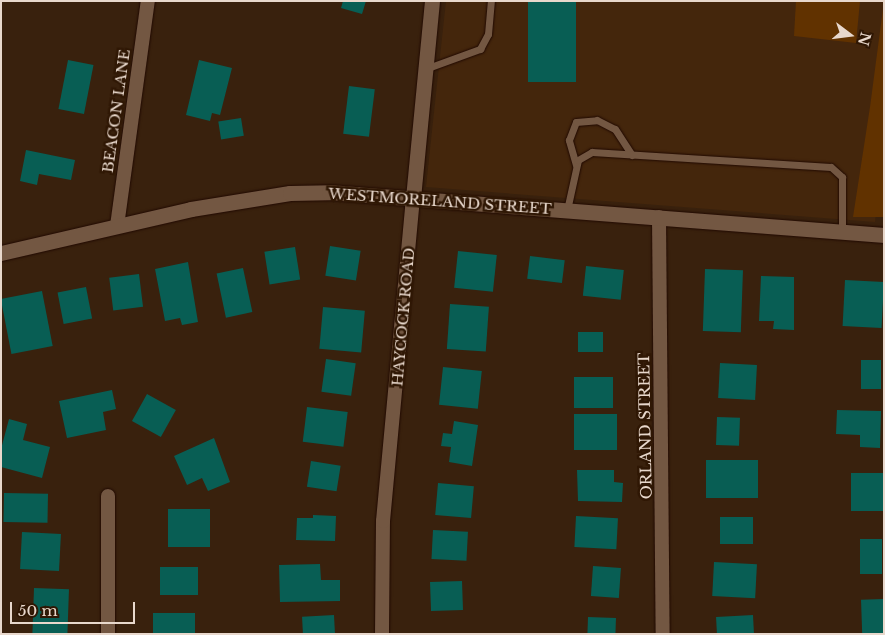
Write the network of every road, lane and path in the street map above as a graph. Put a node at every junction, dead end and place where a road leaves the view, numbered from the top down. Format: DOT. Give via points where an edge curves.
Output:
graph roads {
  1 [pos="148,1"];
  2 [pos="432,1"];
  3 [pos="491,1"];
  4 [pos="424,69"];
  5 [pos="632,155"];
  6 [pos="577,166"];
  7 [pos="414,198"];
  8 [pos="567,210"];
  9 [pos="659,217"];
  10 [pos="117,226"];
  11 [pos="842,230"];
  12 [pos="884,235"];
  13 [pos="1,253"];
  14 [pos="108,496"];
  15 [pos="108,634"];
  16 [pos="382,634"];
  17 [pos="663,634"];
  1 -- 10 [label="street, BEACON LANE"];
  2 -- 4 [label="main road, HAYCOCK ROAD"];
  3 -- 4 [label="lane" via="488,34 480,49"];
  4 -- 7 [label="main road, HAYCOCK ROAD"];
  5 -- 6 [label="lane" via="592,152 578,160"];
  5 -- 6 [label="lane" via="615,129 597,120 576,122 569,140"];
  5 -- 11 [label="lane" via="831,167 842,176"];
  6 -- 8 [label="lane"];
  7 -- 8 [label="main road, WESTMORELAND STREET"];
  7 -- 10 [label="main road, WESTMORELAND STREET" via="358,193 290,193 191,208"];
  7 -- 16 [label="street, HAYCOCK ROAD" via="383,521"];
  8 -- 9 [label="main road, WESTMORELAND STREET"];
  9 -- 11 [label="main road, WESTMORELAND STREET"];
  9 -- 17 [label="street, ORLAND STREET"];
  10 -- 13 [label="main road, WESTMORELAND STREET"];
  11 -- 12 [label="main road, WESTMORELAND STREET"];
  14 -- 15 [label="street"];
}
